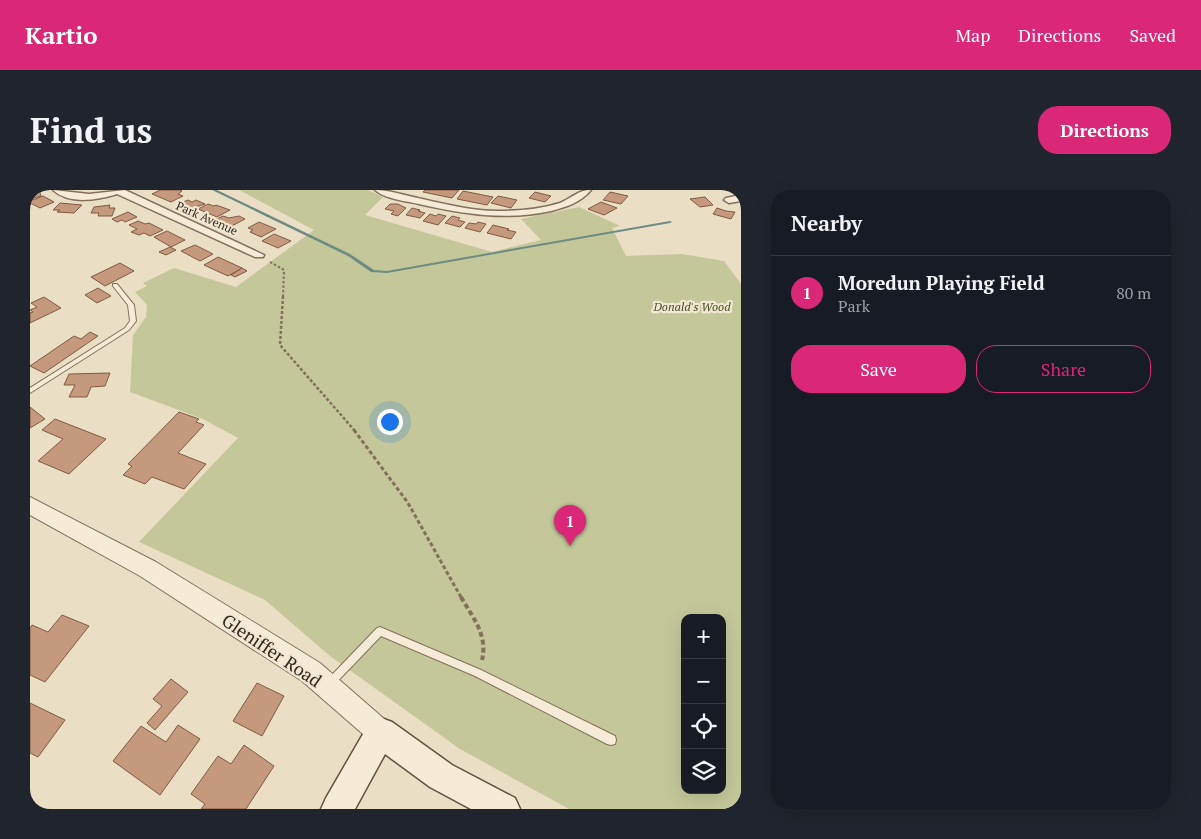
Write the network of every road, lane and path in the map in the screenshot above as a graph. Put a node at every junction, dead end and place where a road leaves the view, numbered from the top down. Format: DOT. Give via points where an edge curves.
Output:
graph roads {
  1 [pos="58,190"];
  2 [pos="380,190"];
  3 [pos="586,190"];
  4 [pos="118,191"];
  5 [pos="740,194"];
  6 [pos="729,200"];
  7 [pos="259,255"];
  8 [pos="115,285"];
  9 [pos="30,391"];
  10 [pos="30,505"];
  11 [pos="478,673"];
  12 [pos="327,687"];
  13 [pos="381,733"];
  14 [pos="611,740"];
  15 [pos="336,809"];
  16 [pos="504,809"];
  1 -- 4 [label="street, Park Avenue" via="84,196"];
  2 -- 3 [label="street" via="499,216 568,204"];
  4 -- 7 [label="street, Park Avenue"];
  5 -- 6 [label="street"];
  7 -- 11 [label="path" via="284,270 280,345 357,434 408,503 481,633 485,647"];
  8 -- 9 [label="lane" via="131,305 133,321 127,330"];
  10 -- 12 [label="street, Gleniffer Road" via="148,569 311,672"];
  11 -- 12 [label="lane" via="380,631"];
  11 -- 14 [label="lane"];
  12 -- 13 [label="street, Gleniffer Road"];
  13 -- 15 [label="main road"];
  13 -- 16 [label="main road, Gleniffer Road" via="441,776"];
}
